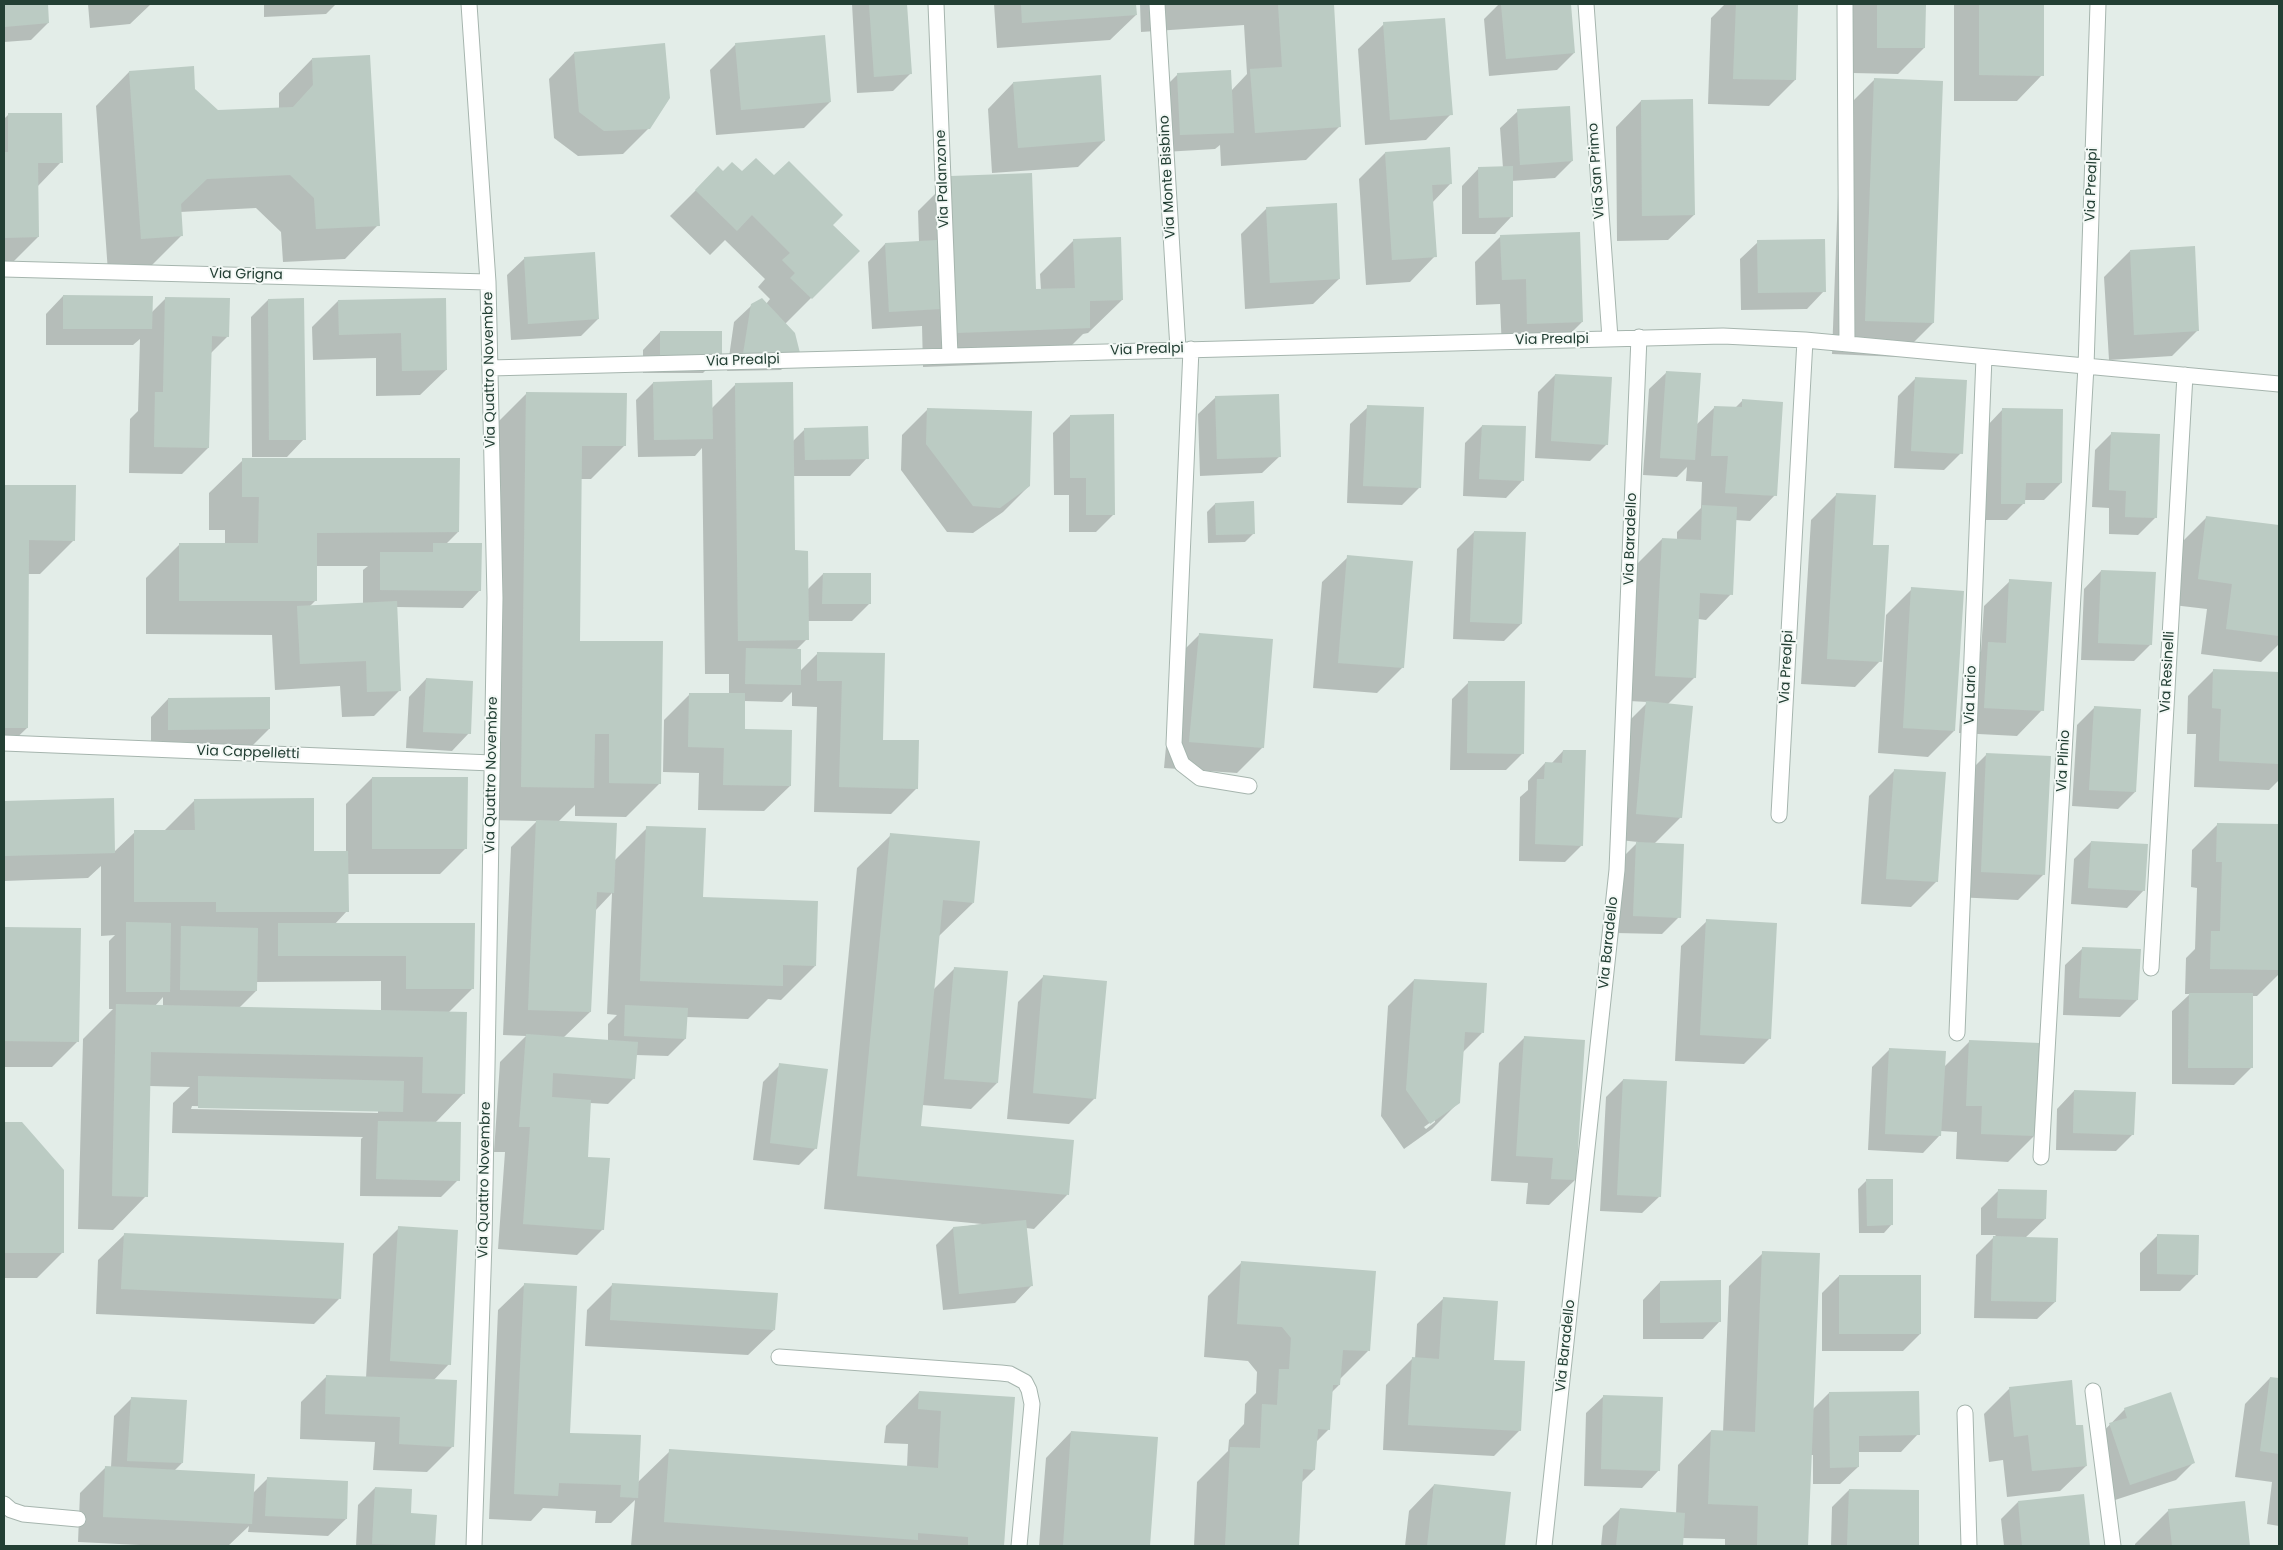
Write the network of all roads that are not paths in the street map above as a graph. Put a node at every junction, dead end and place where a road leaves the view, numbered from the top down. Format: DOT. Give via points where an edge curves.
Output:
graph roads {
  1 [pos="469,4"];
  2 [pos="936,4"];
  3 [pos="1157,4"];
  4 [pos="1586,4"];
  5 [pos="1845,4"];
  6 [pos="2098,4"];
  7 [pos="4,269"];
  8 [pos="488,282"];
  9 [pos="1610,338"];
  10 [pos="1639,338"];
  11 [pos="1805,340"];
  12 [pos="1847,344"];
  13 [pos="1185,349"];
  14 [pos="950,355"];
  15 [pos="1984,357"];
  16 [pos="2086,366"];
  17 [pos="490,368"];
  18 [pos="2185,375"];
  19 [pos="2279,384"];
  20 [pos="4,744"];
  21 [pos="492,763"];
  22 [pos="1249,786"];
  23 [pos="1779,815"];
  24 [pos="2151,968"];
  25 [pos="1957,1033"];
  26 [pos="2041,1157"];
  27 [pos="779,1357"];
  28 [pos="2093,1392"];
  29 [pos="1965,1413"];
  30 [pos="4,1504"];
  31 [pos="78,1519"];
  32 [pos="474,1546"];
  33 [pos="1018,1546"];
  34 [pos="1544,1546"];
  35 [pos="1969,1546"];
  36 [pos="2113,1546"];
  1 -- 8 [label="street, Via Quattro Novembre"];
  2 -- 14 [label="street, Via Palanzone"];
  3 -- 13 [label="street, Via Monte Bisbino"];
  4 -- 9 [label="street, Via San Primo"];
  5 -- 12 [label="street"];
  6 -- 16 [label="street, Via Prealpi"];
  7 -- 8 [label="street, Via Grigna"];
  8 -- 17 [label="street, Via Quattro Novembre"];
  9 -- 10 [label="street, Via Prealpi"];
  9 -- 13 [label="street, Via Prealpi"];
  10 -- 11 [label="street, Via Prealpi" via="1723,336"];
  10 -- 34 [label="street, Via Baradello" via="1617,870"];
  11 -- 12 [label="street, Via Prealpi"];
  11 -- 23 [label="street, Via Prealpi"];
  12 -- 15 [label="street, Via Prealpi"];
  13 -- 14 [label="street, Via Prealpi"];
  13 -- 22 [label="street, Via Monte Bisbino" via="1174,744 1182,764 1200,778"];
  14 -- 17 [label="street, Via Prealpi"];
  15 -- 16 [label="street, Via Prealpi"];
  15 -- 25 [label="street, Via Lario"];
  16 -- 18 [label="street, Via Prealpi"];
  16 -- 26 [label="street, Via Plinio"];
  17 -- 21 [label="street, Via Quattro Novembre" via="496,598"];
  18 -- 19 [label="street, Via Prealpi"];
  18 -- 24 [label="street, Via Resinelli"];
  20 -- 21 [label="street, Via Cappelletti"];
  21 -- 32 [label="street, Via Quattro Novembre" via="484,1242"];
  27 -- 33 [label="street" via="1001,1373 1025,1382 1032,1404"];
  28 -- 36 [label="street"];
  29 -- 35 [label="street"];
  30 -- 31 [label="street" via="23,1514"];
}
